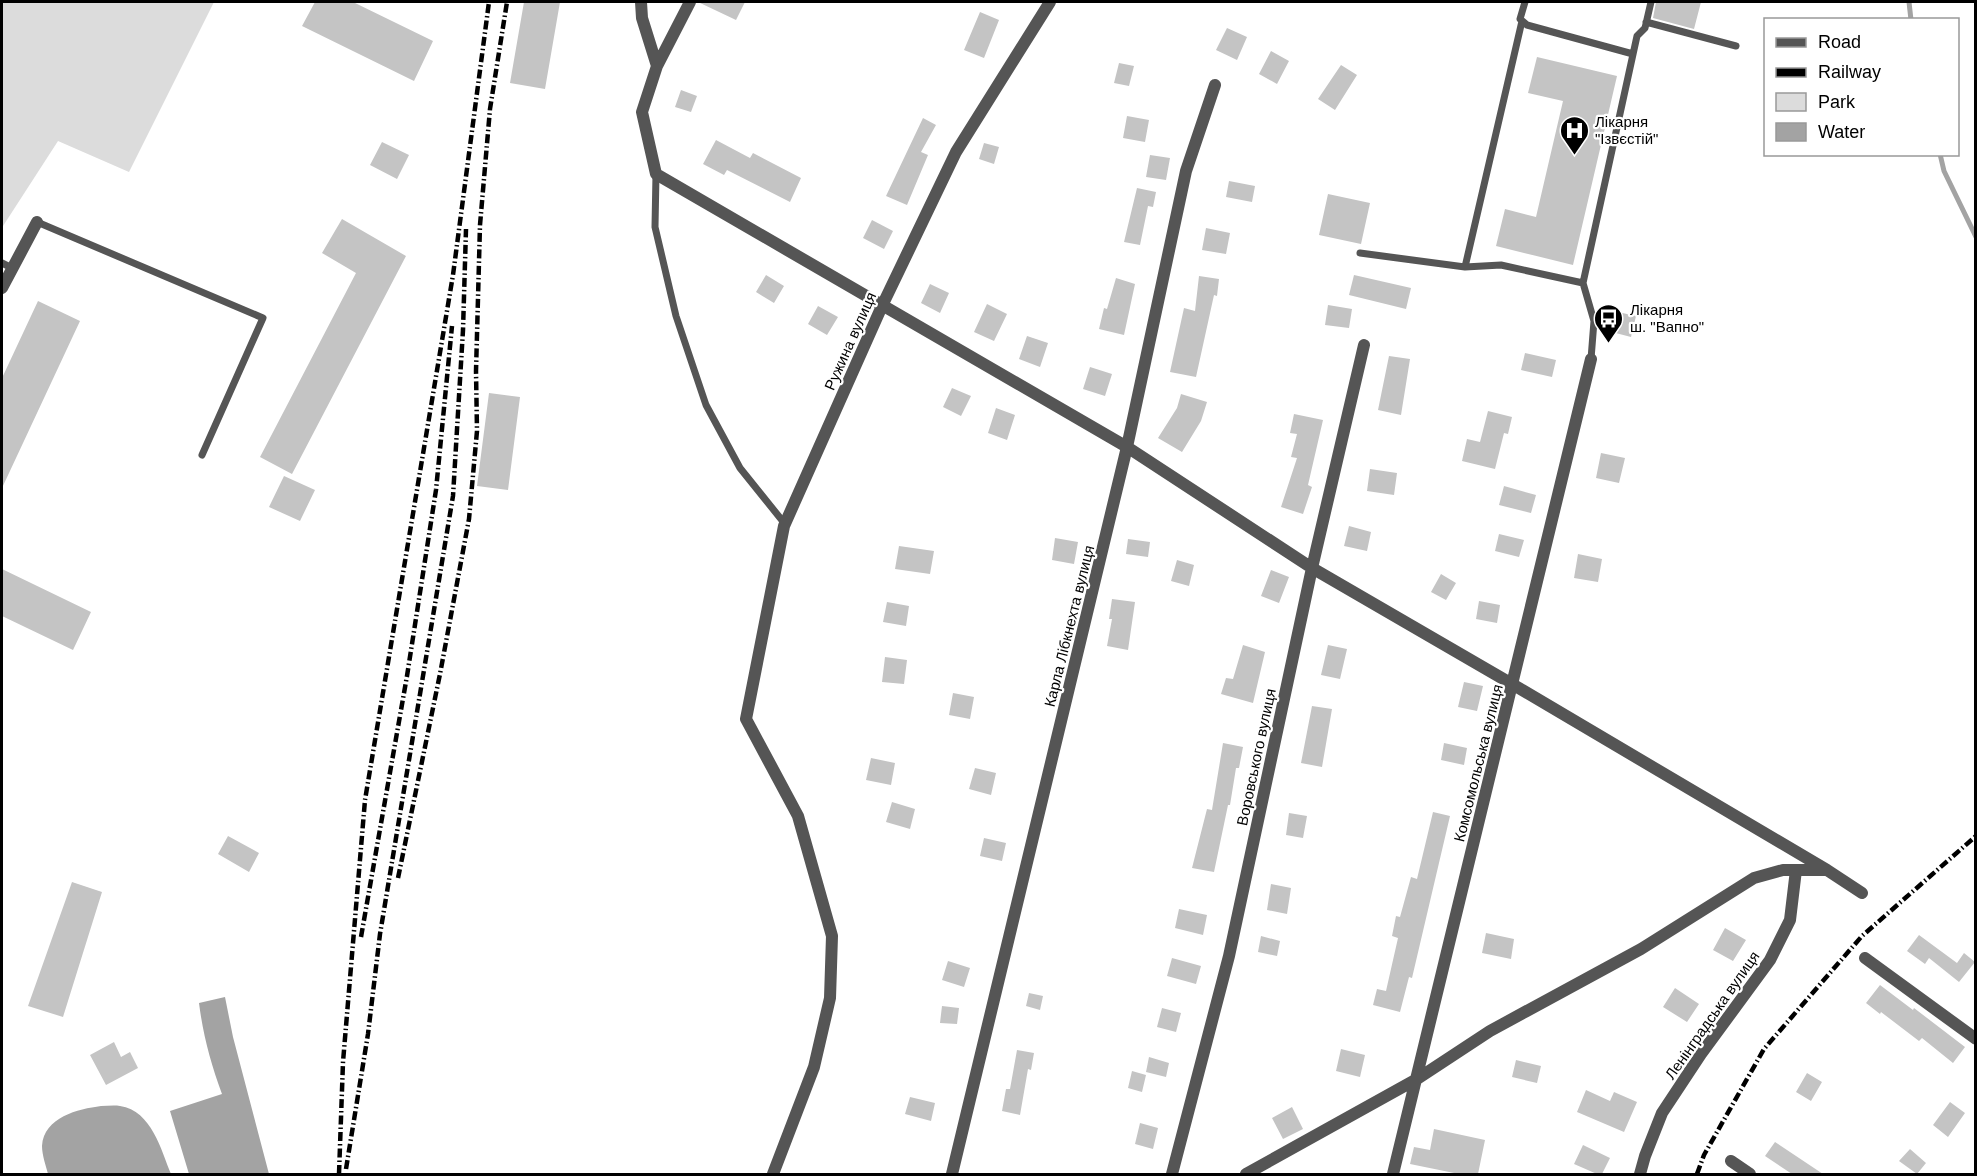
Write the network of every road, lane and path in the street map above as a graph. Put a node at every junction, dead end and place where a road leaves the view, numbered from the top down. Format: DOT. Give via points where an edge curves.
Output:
graph roads {
  1 [pos="641,2"];
  2 [pos="690,2"];
  3 [pos="1050,2"];
  4 [pos="1525,2"];
  5 [pos="1651,2"];
  6 [pos="1522,21"];
  7 [pos="1646,22"];
  8 [pos="1736,46"];
  9 [pos="1633,54"];
  10 [pos="657,66"];
  11 [pos="1215,85"];
  12 [pos="656,174"];
  13 [pos="37,222"];
  14 [pos="1360,254"];
  15 [pos="7,266"];
  16 [pos="1465,267"];
  17 [pos="1583,283"];
  18 [pos="2,288"];
  19 [pos="882,306"];
  20 [pos="1364,345"];
  21 [pos="1591,358"];
  22 [pos="1127,447"];
  23 [pos="202,455"];
  24 [pos="785,524"];
  25 [pos="1312,568"];
  26 [pos="1512,684"];
  27 [pos="1796,870"];
  28 [pos="1827,870"];
  29 [pos="1862,893"];
  30 [pos="1865,958"];
  31 [pos="1976,1039"];
  32 [pos="1417,1079"];
  33 [pos="1731,1161"];
  34 [pos="773,1174"];
  35 [pos="952,1174"];
  36 [pos="1172,1174"];
  37 [pos="1246,1174"];
  38 [pos="1393,1174"];
  39 [pos="1640,1174"];
  40 [pos="1750,1174"];
  1 -- 10 [label="street"];
  2 -- 10 [label="street"];
  3 -- 19 [label="street, Ружина вулиця" via="956,152"];
  4 -- 6 [label="lane"];
  5 -- 7 [label="lane"];
  6 -- 9 [label="lane"];
  6 -- 16 [label="lane"];
  7 -- 8 [label="lane"];
  7 -- 9 [label="lane" via="1637,36"];
  9 -- 17 [label="lane"];
  10 -- 12 [label="street" via="642,112"];
  11 -- 22 [label="street, Карла Лібкнехта вулиця" via="1186,171"];
  12 -- 19 [label="street"];
  12 -- 24 [label="lane" via="656,227 676,316 706,405 740,468"];
  13 -- 15 [label="street"];
  13 -- 23 [label="lane" via="263,318"];
  14 -- 16 [label="lane"];
  15 -- 18 [label="street"];
  16 -- 17 [label="lane" via="1502,265"];
  17 -- 21 [label="lane" via="1594,321"];
  19 -- 22 [label="street"];
  19 -- 24 [label="street, Ружина вулиця"];
  20 -- 25 [label="street, Воровського вулиця"];
  21 -- 26 [label="street, Комсомольська вулиця"];
  22 -- 25 [label="street"];
  22 -- 35 [label="street, Карла Лібкнехта вулиця"];
  24 -- 34 [label="street, Ружина вулиця" via="746,719 798,816 832,936 830,998 814,1067"];
  25 -- 26 [label="street"];
  25 -- 36 [label="street, Воровського вулиця" via="1229,956"];
  26 -- 28 [label="street"];
  26 -- 32 [label="street, Комсомольська вулиця"];
  27 -- 28 [label="street"];
  27 -- 32 [label="street" via="1754,878 1641,949 1490,1031"];
  27 -- 39 [label="street, Ленінградська вулиця" via="1790,920 1770,960 1662,1113"];
  28 -- 29 [label="street"];
  30 -- 31 [label="street"];
  32 -- 37 [label="street"];
  32 -- 38 [label="street, Комсомольська вулиця"];
  33 -- 40 [label="street"];
}
